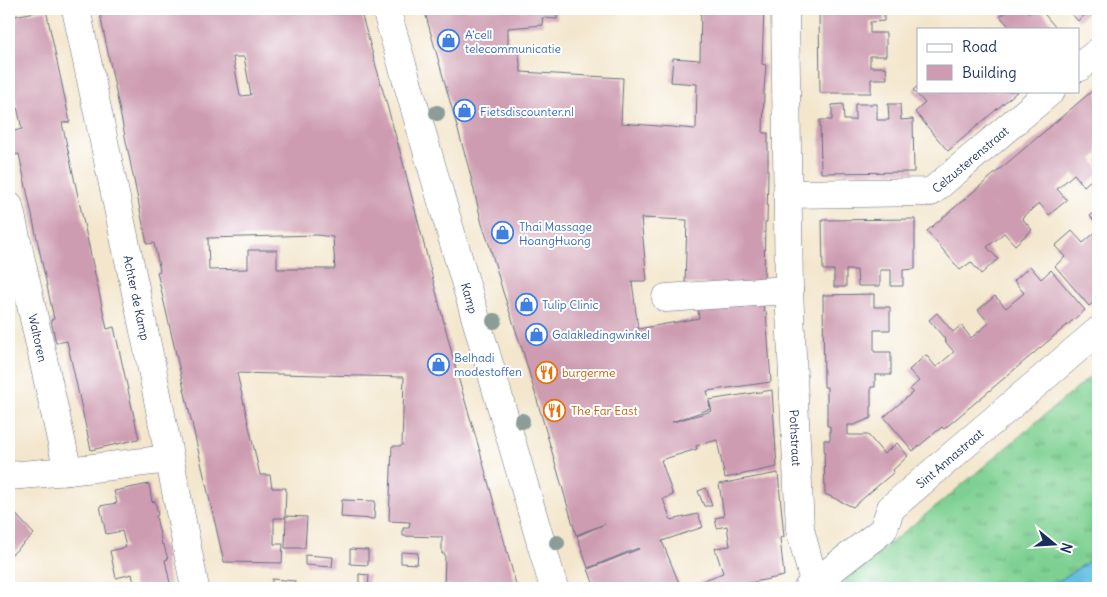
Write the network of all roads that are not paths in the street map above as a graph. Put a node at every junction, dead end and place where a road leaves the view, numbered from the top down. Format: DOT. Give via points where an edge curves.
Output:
graph roads {
  1 [pos="76,9"];
  2 [pos="386,9"];
  3 [pos="785,9"];
  4 [pos="1098,52"];
  5 [pos="1080,66"];
  6 [pos="1049,92"];
  7 [pos="787,194"];
  8 [pos="9,206"];
  9 [pos="789,290"];
  10 [pos="666,298"];
  11 [pos="1098,331"];
  12 [pos="169,458"];
  13 [pos="68,471"];
  14 [pos="9,476"];
  15 [pos="811,585"];
  16 [pos="195,588"];
  17 [pos="554,588"];
  1 -- 12 [label="street, Achter de Kamp"];
  2 -- 17 [label="street, Kamp"];
  3 -- 7 [label="street, Pothstraat"];
  4 -- 5 [label="street"];
  6 -- 7 [label="street, Celzusterenstraat" via="930,192"];
  7 -- 9 [label="street, Pothstraat"];
  8 -- 13 [label="street, Waltoren"];
  9 -- 10 [label="street"];
  9 -- 15 [label="street, Pothstraat" via="800,529"];
  11 -- 15 [label="street, Sint Annastraat" via="891,508 883,530"];
  12 -- 13 [label="street"];
  12 -- 16 [label="street, Achter de Kamp"];
  13 -- 14 [label="street"];
}
